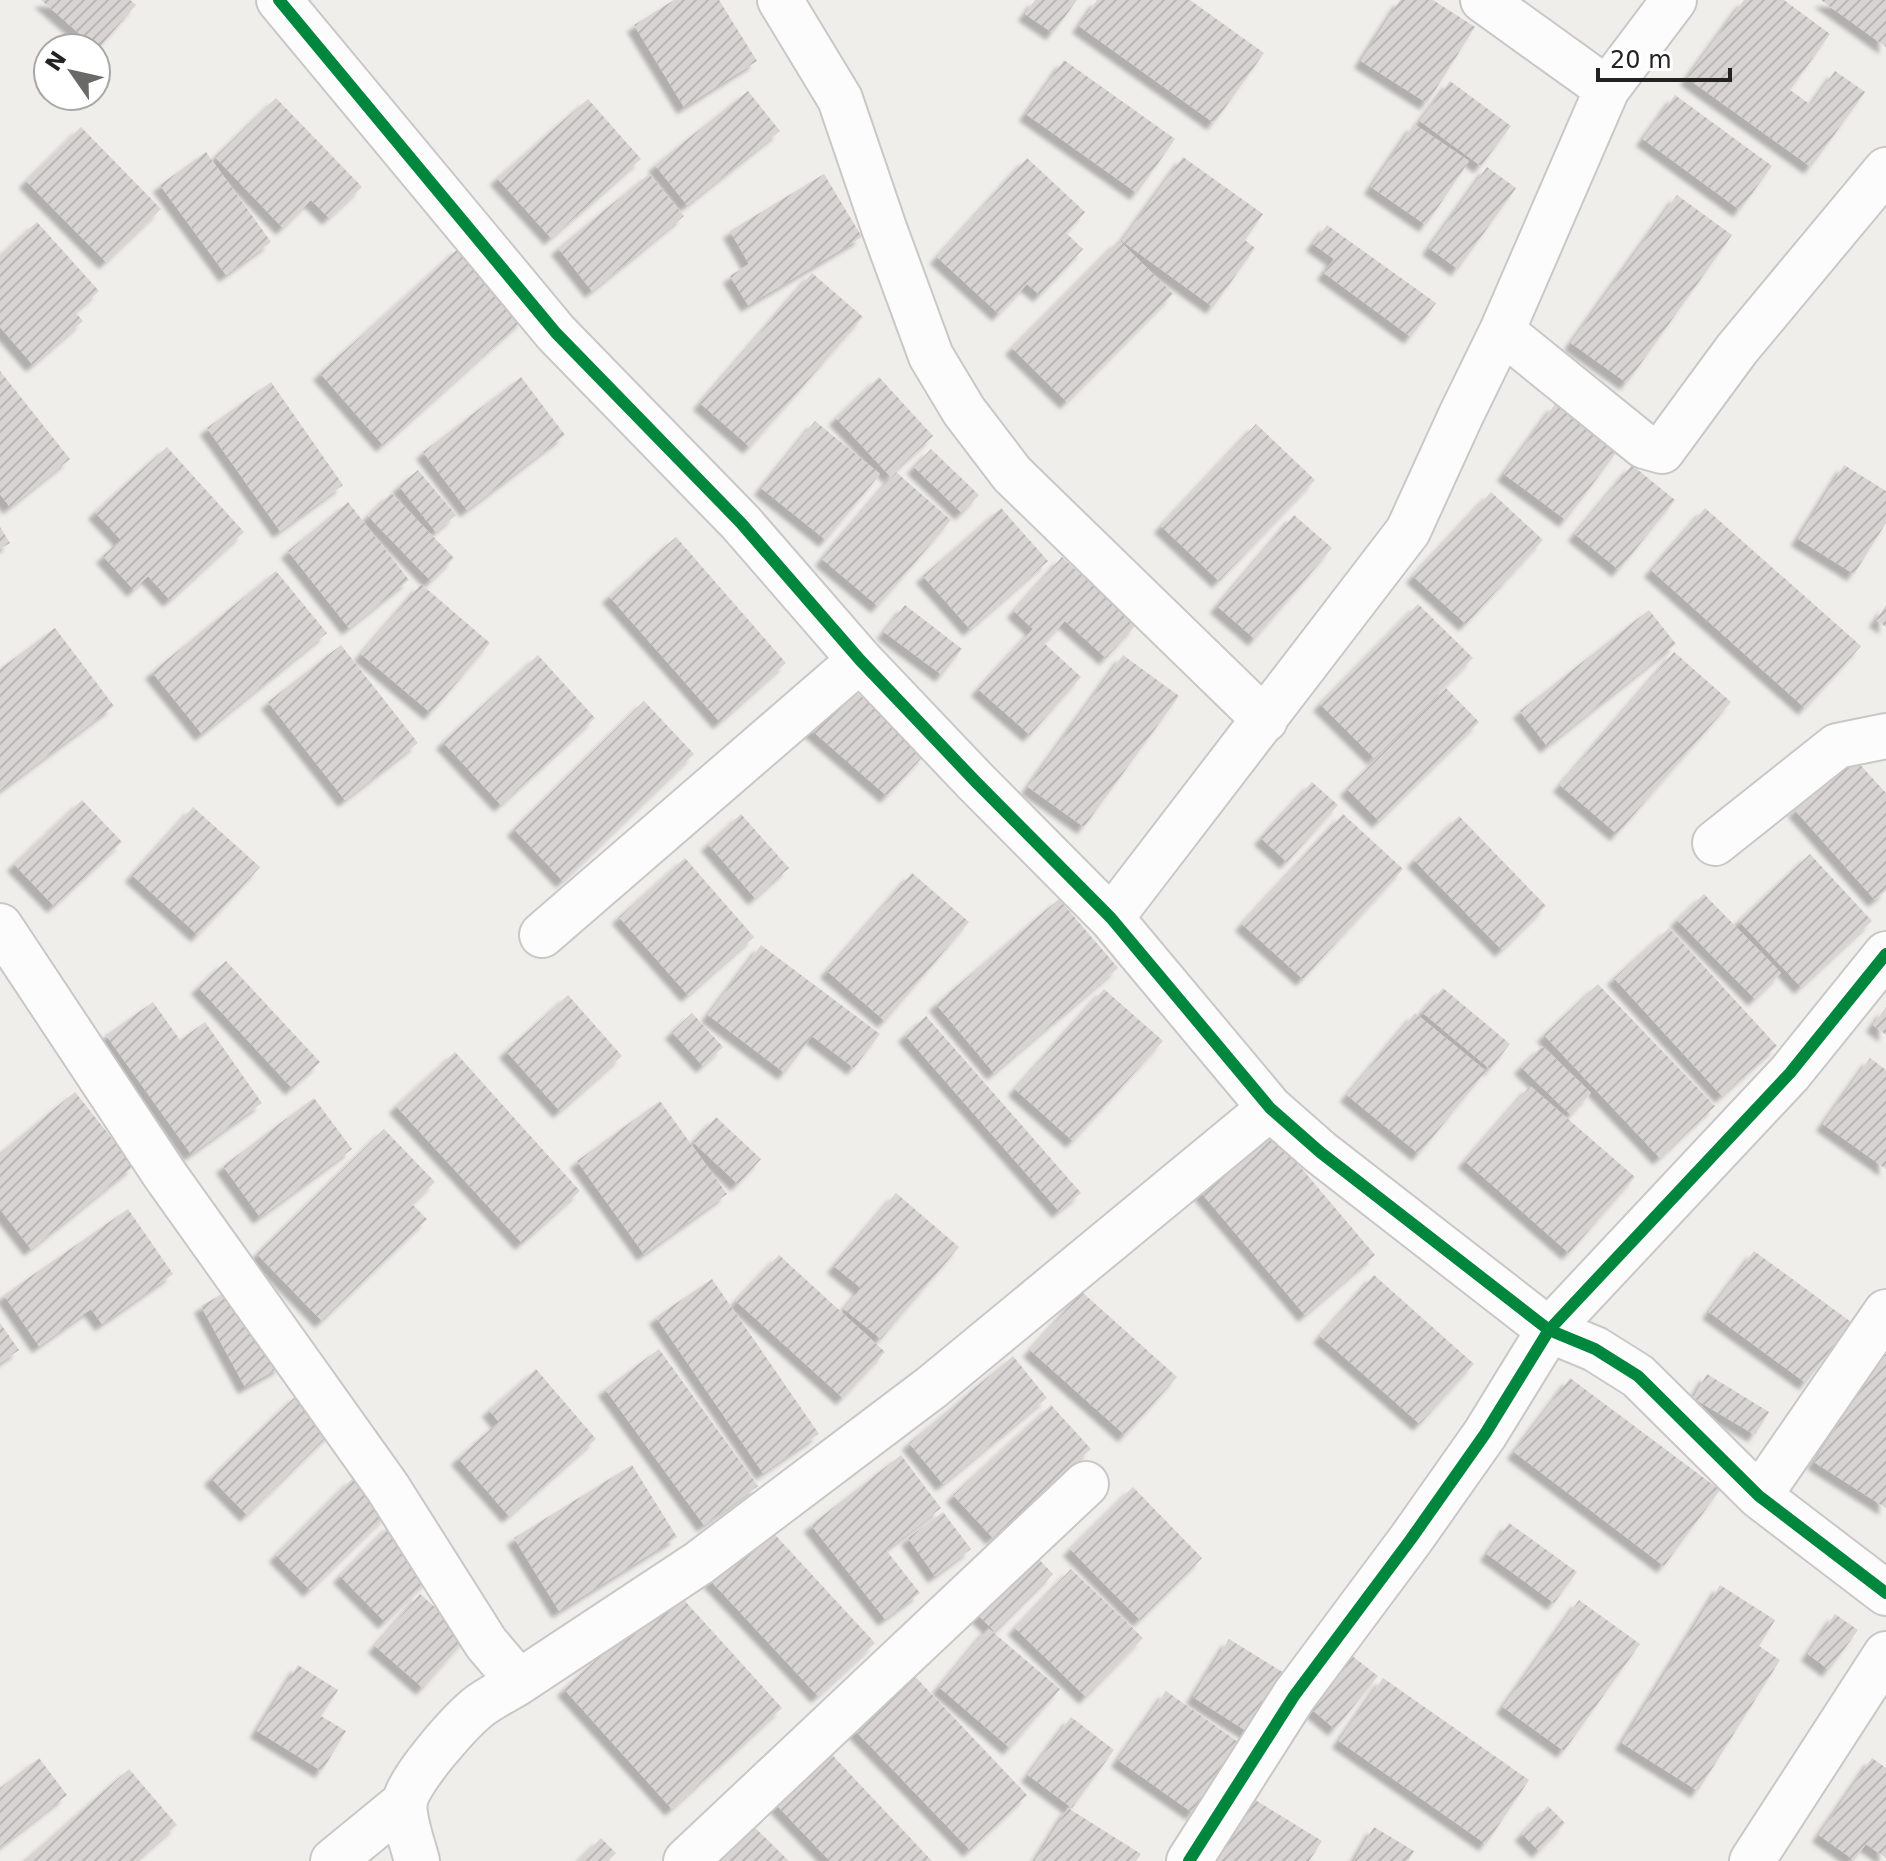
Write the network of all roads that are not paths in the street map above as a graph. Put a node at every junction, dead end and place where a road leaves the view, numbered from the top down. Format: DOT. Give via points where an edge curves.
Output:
graph roads {
  1 [pos="279,0"];
  2 [pos="780,0"];
  3 [pos="1483,0"];
  4 [pos="1674,0"];
  5 [pos="1607,89"];
  6 [pos="1886,170"];
  7 [pos="1502,331"];
  8 [pos="860,660"];
  9 [pos="1265,720"];
  10 [pos="1886,736"];
  11 [pos="1715,843"];
  12 [pos="1111,918"];
  13 [pos="0,926"];
  14 [pos="542,935"];
  15 [pos="1886,954"];
  16 [pos="1270,1108"];
  17 [pos="1886,1312"];
  18 [pos="1549,1330"];
  19 [pos="1086,1484"];
  20 [pos="1759,1496"];
  21 [pos="1886,1593"];
  22 [pos="1886,1654"];
  23 [pos="519,1682"];
  24 [pos="405,1802"];
  25 [pos="333,1861"];
  26 [pos="417,1861"];
  27 [pos="686,1861"];
  28 [pos="1189,1861"];
  29 [pos="1752,1861"];
  1 -- 8 [label="street" via="556,333 741,523"];
  2 -- 9 [label="street" via="840,99 931,356 964,411 1012,474"];
  3 -- 5 [label="street"];
  4 -- 5 [label="street"];
  5 -- 7 [label="street"];
  6 -- 7 [label="street" via="1737,349 1662,451 1644,446"];
  7 -- 9 [label="street" via="1408,531"];
  8 -- 12 [label="street"];
  8 -- 14 [label="street"];
  9 -- 12 [label="street"];
  10 -- 11 [label="street" via="1837,746"];
  12 -- 16 [label="street"];
  13 -- 23 [label="street" via="165,1175 388,1488 486,1643"];
  15 -- 18 [label="street" via="1790,1073"];
  16 -- 18 [label="street"];
  16 -- 23 [label="street" via="932,1387 699,1563"];
  17 -- 20 [label="street"];
  18 -- 20 [label="street" via="1595,1349 1638,1376"];
  18 -- 28 [label="street" via="1485,1434 1294,1696"];
  19 -- 27 [label="street"];
  20 -- 21 [label="street"];
  22 -- 29 [label="street"];
  23 -- 24 [label="street" via="479,1706 457,1727 423,1769"];
  24 -- 25 [label="street"];
  24 -- 26 [label="street"];
}
